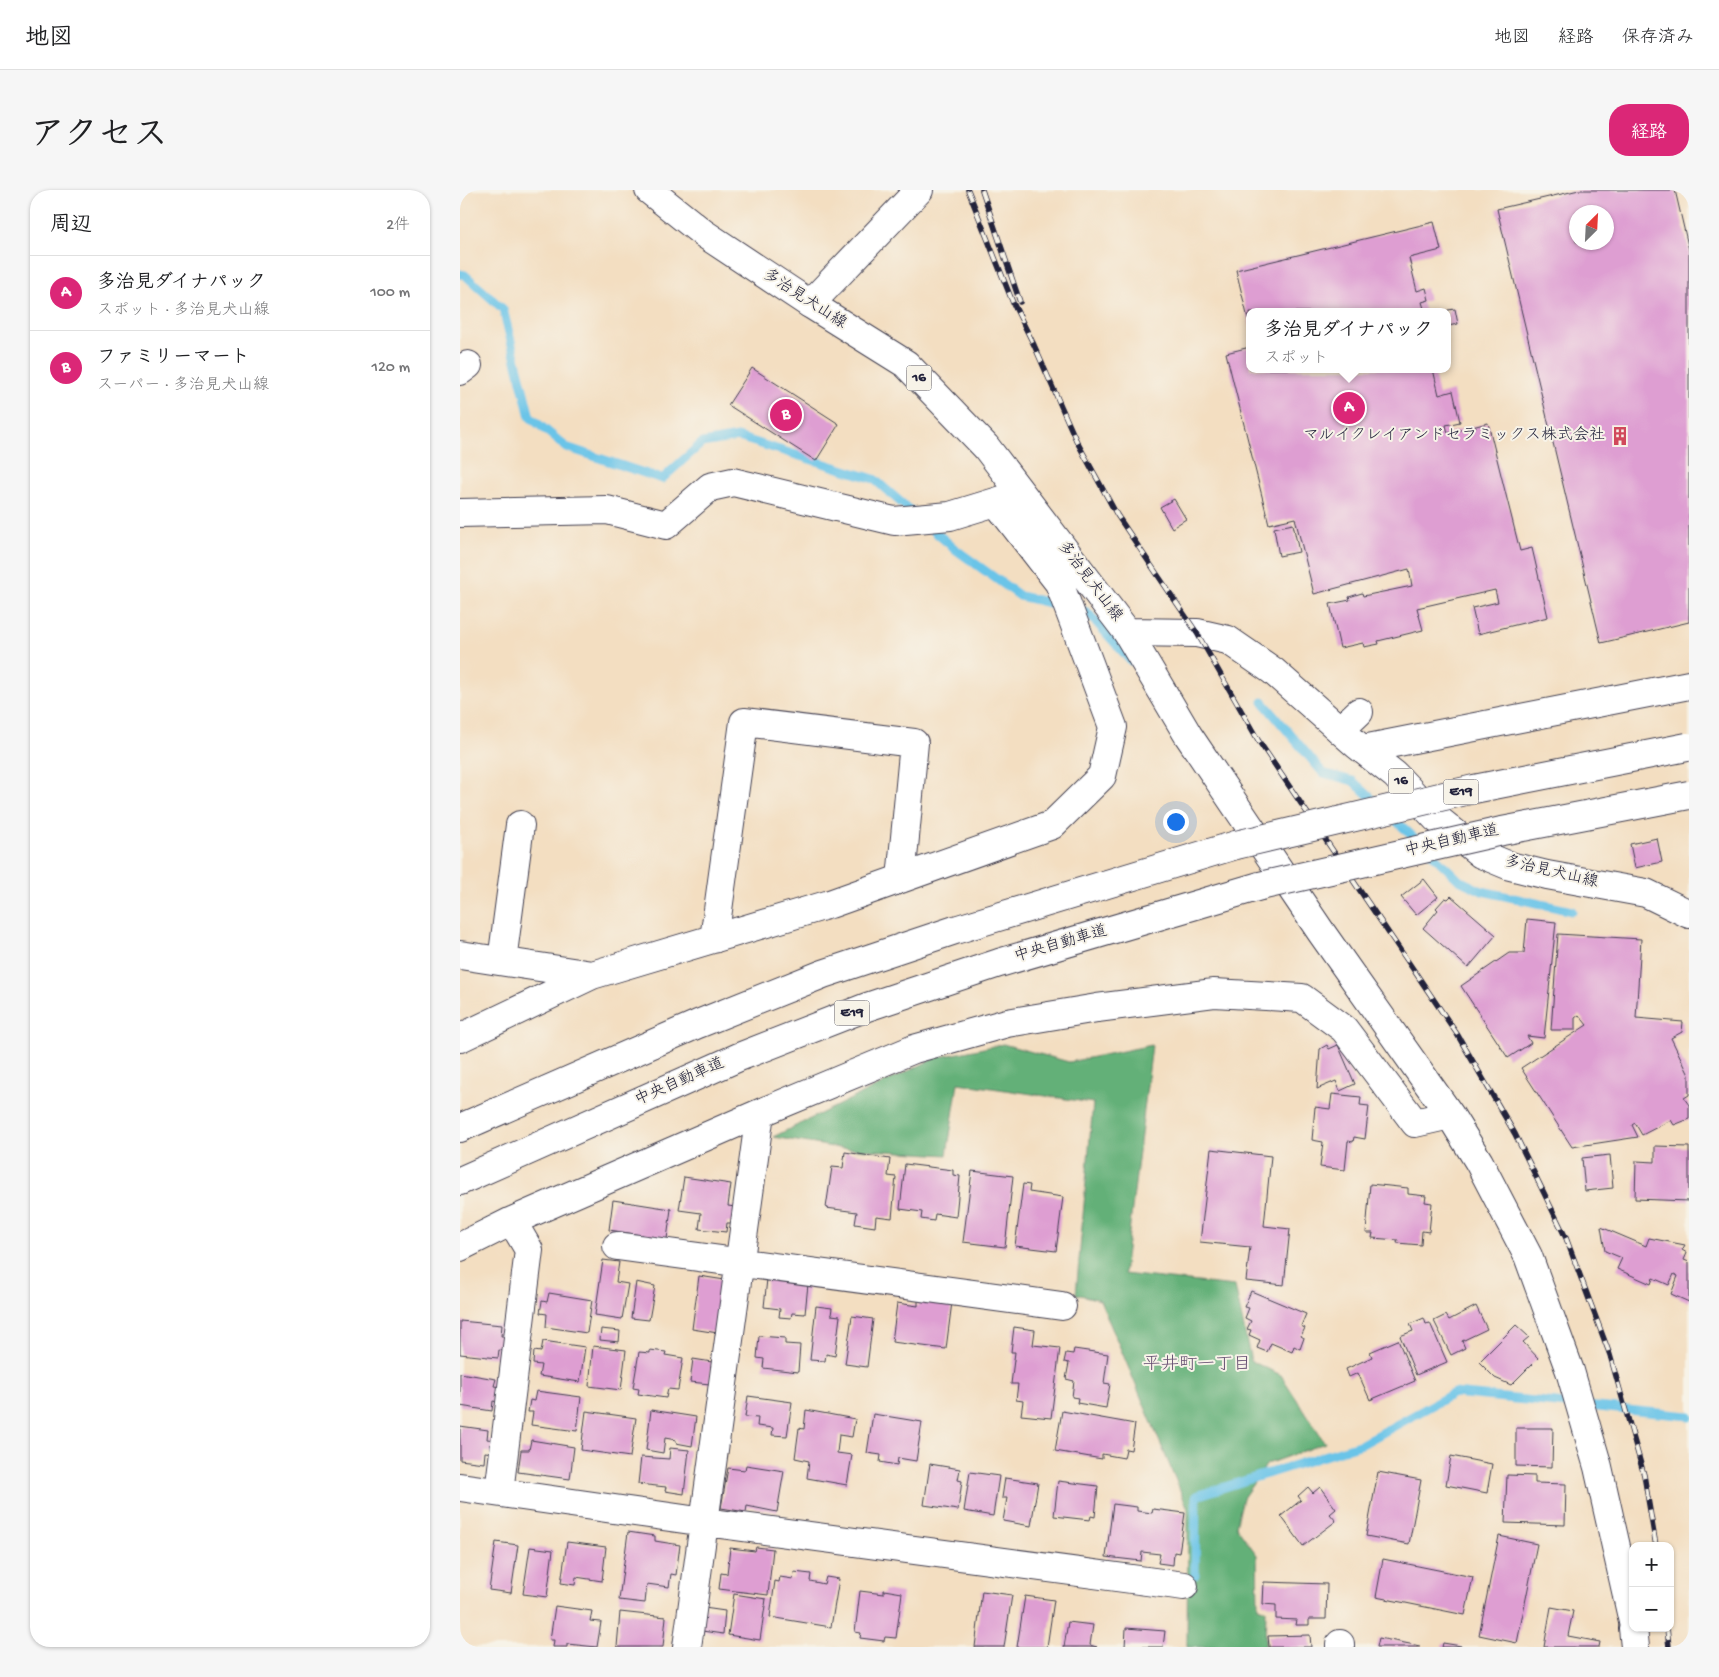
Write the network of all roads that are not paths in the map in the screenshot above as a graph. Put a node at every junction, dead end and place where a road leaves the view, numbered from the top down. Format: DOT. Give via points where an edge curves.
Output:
graph roads {
  1 [pos="649,190"];
  2 [pos="919,190"];
  3 [pos="810,304"];
  4 [pos="1022,494"];
  5 [pos="996,502"];
  6 [pos="460,513"];
  7 [pos="1127,632"];
  8 [pos="1689,685"];
  9 [pos="1688,746"];
  10 [pos="1363,749"];
  11 [pos="1689,795"];
  12 [pos="520,825"];
  13 [pos="901,879"];
  14 [pos="1689,914"];
  15 [pos="714,939"];
  16 [pos="460,955"];
  17 [pos="502,961"];
  18 [pos="592,975"];
  19 [pos="460,1038"];
  20 [pos="760,1113"];
  21 [pos="1450,1115"];
  22 [pos="460,1128"];
  23 [pos="460,1181"];
  24 [pos="512,1221"];
  25 [pos="617,1246"];
  26 [pos="460,1247"];
  27 [pos="738,1262"];
  28 [pos="1062,1306"];
  29 [pos="460,1487"];
  30 [pos="499,1492"];
  31 [pos="704,1522"];
  32 [pos="1184,1586"];
  33 [pos="1629,1604"];
  34 [pos="1633,1632"];
  35 [pos="687,1647"];
  36 [pos="1635,1647"];
  1 -- 3 [label="main road, 多治見犬山線 / 16" via="702,233"];
  2 -- 3 [label="main road"];
  3 -- 4 [label="main road, 多治見犬山線 / 16" via="906,364 986,447"];
  4 -- 5 [label="main road"];
  4 -- 7 [label="main road, 多治見犬山線 / 16"];
  5 -- 6 [label="main road" via="950,516 894,521 733,482 710,487 666,525 607,510"];
  5 -- 13 [label="main road" via="1059,582 1114,727 1102,776 1052,825"];
  7 -- 10 [label="main road, 多治見犬山線 / 16" via="1198,633 1228,640 1350,721"];
  7 -- 21 [label="main road" via="1188,735"];
  8 -- 10 [label="main road"];
  9 -- 22 [label="main road, E19, bridge" via="1484,787 1236,845 955,930 823,974 698,1024"];
  10 -- 14 [label="main road, 多治見犬山線 / 16" via="1395,775 1436,818 1481,854 1510,866 1547,875 1646,893"];
  11 -- 23 [label="main road, 中央自動車道 / E19, bridge" via="1502,831 1260,886 999,963 867,1007 738,1057"];
  12 -- 17 [label="main road"];
  13 -- 15 [label="main road"];
  13 -- 15 [label="main road" via="914,743 744,722"];
  15 -- 18 [label="main road"];
  16 -- 17 [label="main road"];
  17 -- 18 [label="main road"];
  18 -- 19 [label="main road"];
  20 -- 21 [label="main road" via="914,1048 1007,1023 1214,992 1302,998 1344,1029 1415,1123"];
  20 -- 24 [label="main road"];
  20 -- 27 [label="main road"];
  21 -- 33 [label="main road" via="1479,1162 1528,1256 1541,1291 1570,1371 1598,1467"];
  24 -- 26 [label="main road"];
  24 -- 30 [label="main road" via="529,1250"];
  25 -- 27 [label="main road"];
  27 -- 28 [label="main road"];
  27 -- 31 [label="main road"];
  29 -- 30 [label="main road"];
  30 -- 31 [label="main road"];
  31 -- 32 [label="main road"];
  31 -- 35 [label="main road"];
  34 -- 36 [label="main road"];
}
